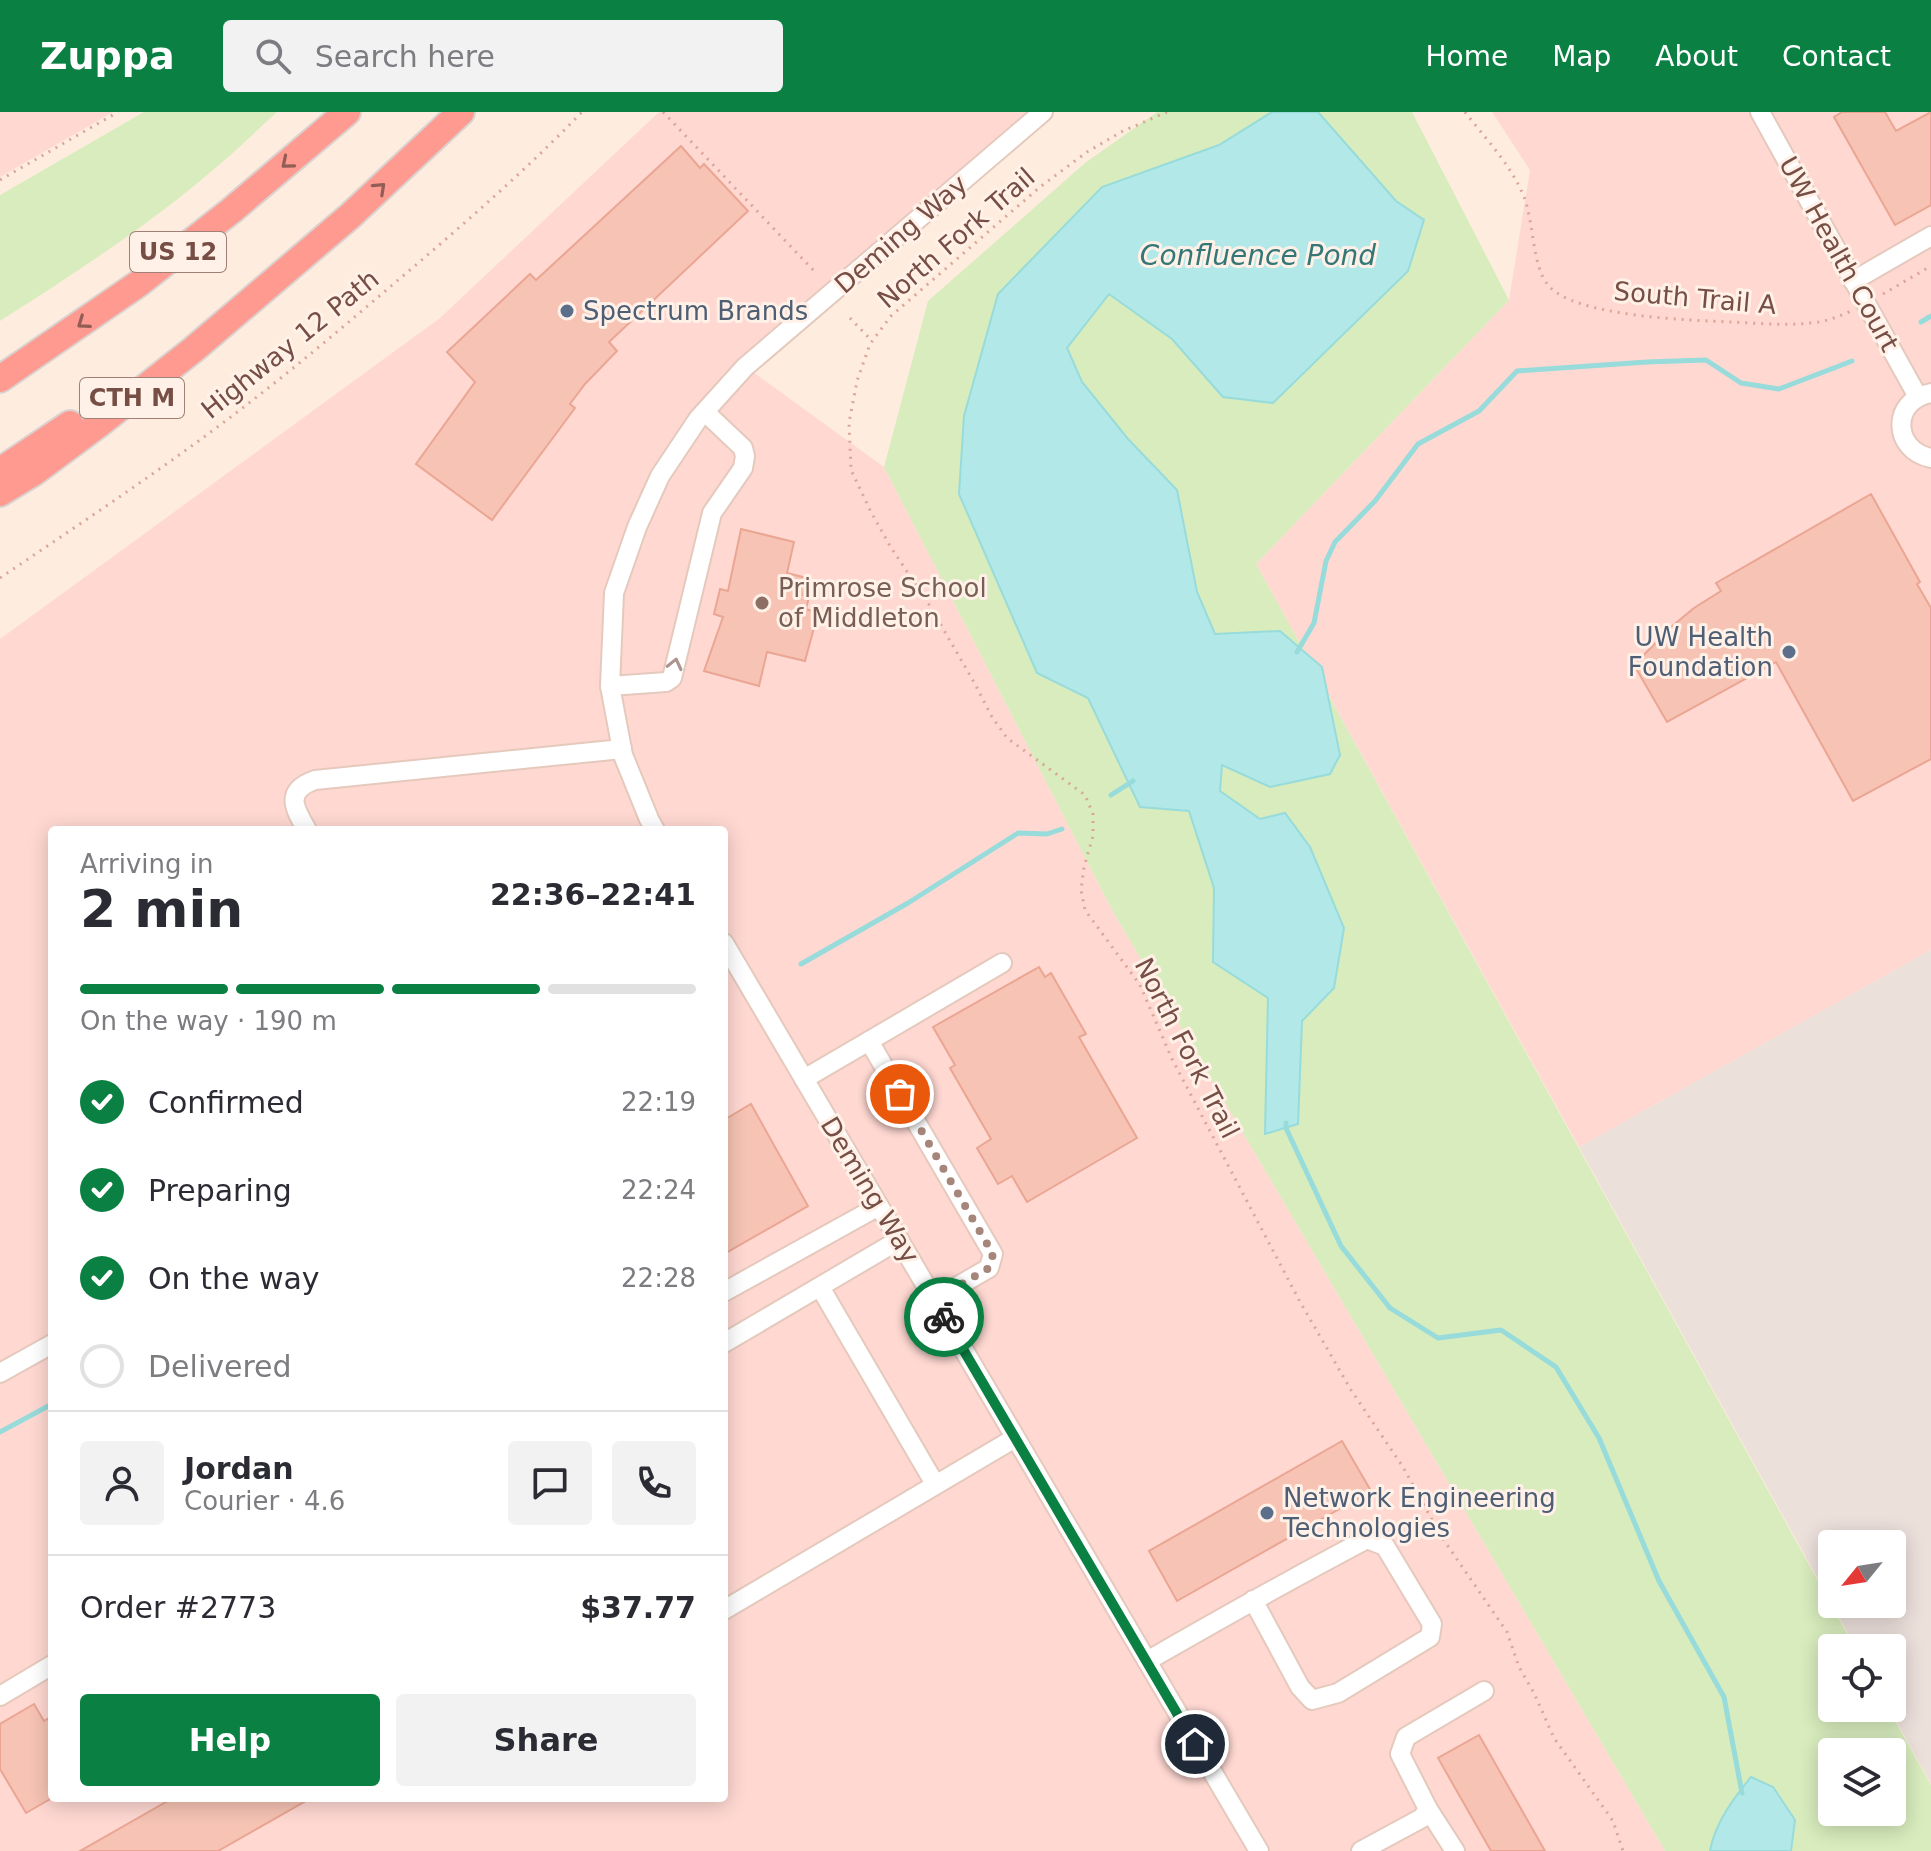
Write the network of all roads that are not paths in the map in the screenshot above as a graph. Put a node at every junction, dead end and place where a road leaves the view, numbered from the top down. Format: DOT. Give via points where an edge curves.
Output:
graph roads {
  1 [pos="347,112"];
  2 [pos="461,112"];
  3 [pos="1043,112"];
  4 [pos="1760,112"];
  5 [pos="1931,236"];
  6 [pos="1853,281"];
  7 [pos="257,294"];
  8 [pos="0,379"];
  9 [pos="1924,395"];
  10 [pos="705,412"];
  11 [pos="1931,458"];
  12 [pos="0,471"];
  13 [pos="0,493"];
  14 [pos="610,686"];
  15 [pos="622,749"];
  16 [pos="305,826"];
  17 [pos="653,826"];
  18 [pos="728,956"];
  19 [pos="1002,963"];
  20 [pos="869,1041"];
  21 [pos="804,1079"];
  22 [pos="879,1206"];
  23 [pos="899,1240"];
  24 [pos="820,1287"];
  25 [pos="728,1290"];
  26 [pos="934,1300"];
  27 [pos="728,1341"];
  28 [pos="48,1346"];
  29 [pos="0,1373"];
  30 [pos="1015,1438"];
  31 [pos="935,1484"];
  32 [pos="1253,1600"];
  33 [pos="728,1608"];
  34 [pos="1147,1661"];
  35 [pos="48,1667"];
  36 [pos="1484,1691"];
  37 [pos="0,1696"];
  38 [pos="1428,1809"];
  39 [pos="1259,1851"];
  40 [pos="1361,1851"];
  41 [pos="1455,1851"];
  1 -- 8 [label="highway, US 12, one-way" via="138,284"];
  7 -- 2 [label="highway, US 12, one-way"];
  3 -- 10 [label="street, Deming Way" via="745,367"];
  4 -- 6 [label="street, UW Health Court"];
  5 -- 6 [label="street"];
  6 -- 9 [label="street, UW Health Court"];
  7 -- 12 [label="highway, US 12"];
  7 -- 13 [label="highway, CTH M" via="99,424"];
  9 -- 11 [label="street" via="1904,412 1902,434 1912,450"];
  10 -- 14 [label="street, Deming Way" via="660,476 614,593"];
  14 -- 10 [label="street, one-way" via="672,678 712,513 743,468 745,456"];
  14 -- 15 [label="street, Deming Way"];
  15 -- 16 [label="street" via="315,780 294,798"];
  15 -- 17 [label="street, Deming Way"];
  18 -- 21 [label="street, Deming Way"];
  19 -- 20 [label="street"];
  20 -- 21 [label="street"];
  20 -- 26 [label="street" via="993,1254 989,1268"];
  21 -- 22 [label="street, Deming Way"];
  22 -- 23 [label="street, Deming Way"];
  22 -- 25 [label="street"];
  23 -- 24 [label="street"];
  23 -- 26 [label="street, Deming Way"];
  24 -- 27 [label="street"];
  24 -- 31 [label="street"];
  26 -- 30 [label="street, Deming Way"];
  28 -- 29 [label="street"];
  30 -- 31 [label="street"];
  30 -- 34 [label="street, Deming Way"];
  31 -- 33 [label="street"];
  32 -- 32 [label="street" via="1367,1539 1385,1546 1432,1624 1430,1637 1338,1693 1312,1700"];
  32 -- 34 [label="street"];
  34 -- 39 [label="street, Deming Way"];
  35 -- 37 [label="street"];
  36 -- 38 [label="street" via="1406,1737 1400,1754"];
  38 -- 40 [label="street" via="1422,1818"];
  38 -- 41 [label="street"];
}
